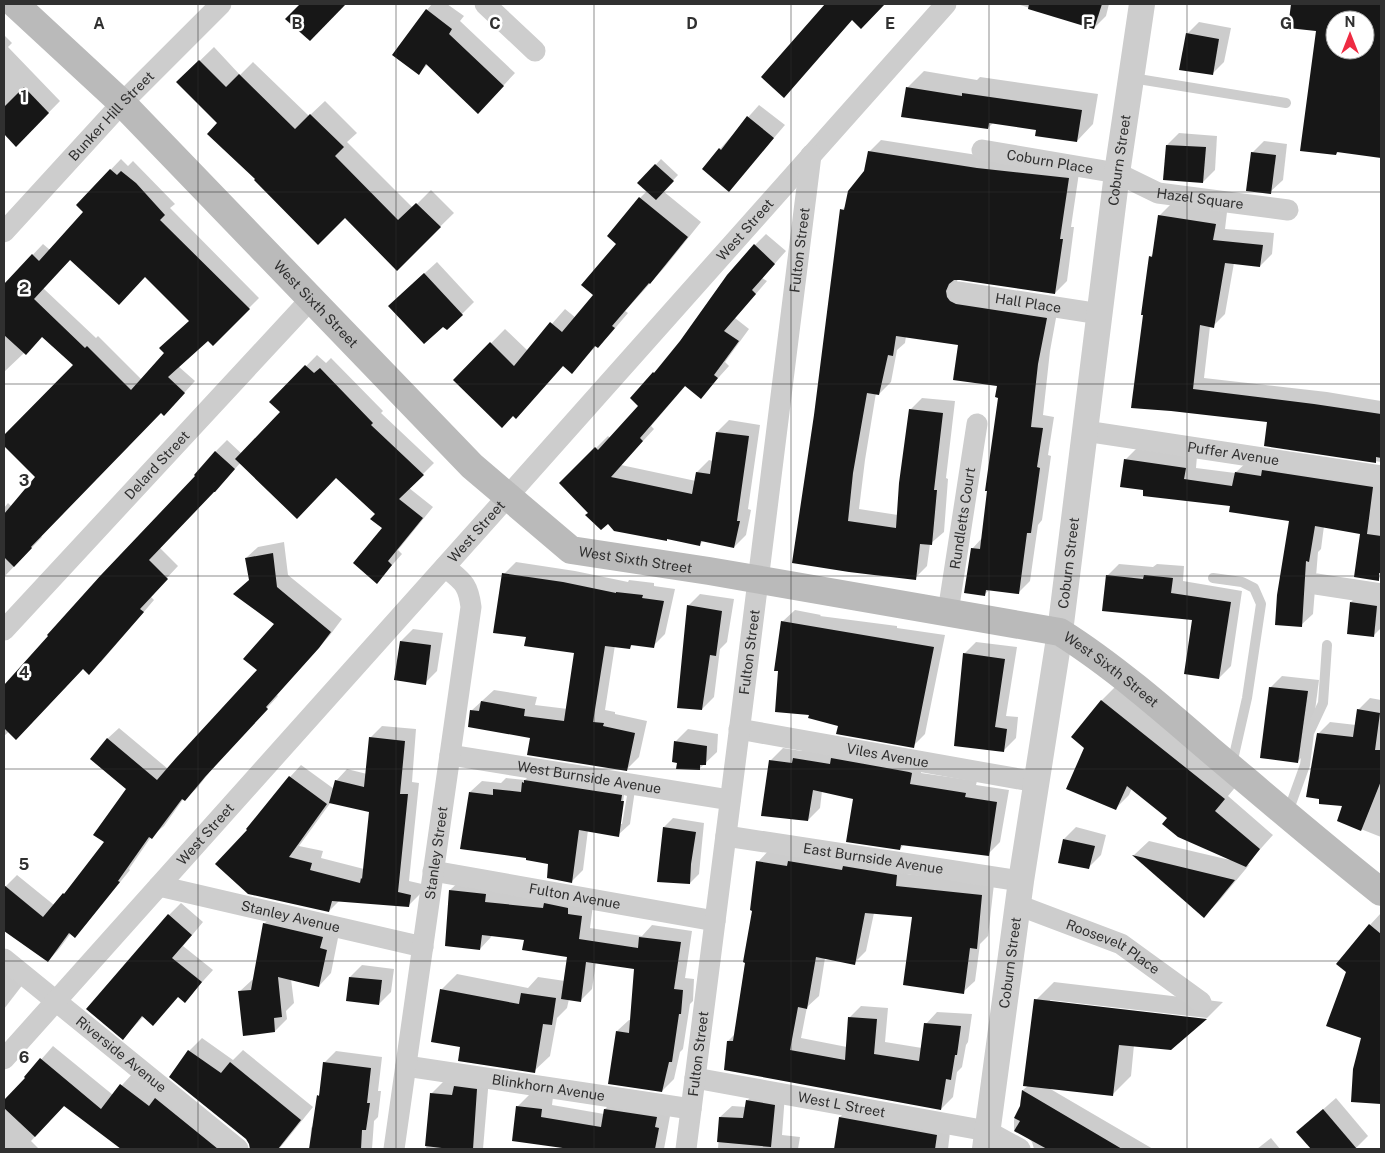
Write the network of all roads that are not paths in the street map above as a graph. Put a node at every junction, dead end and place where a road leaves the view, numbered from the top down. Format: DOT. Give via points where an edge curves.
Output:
graph roads {
  1 [pos="15,4"];
  2 [pos="221,4"];
  3 [pos="485,4"];
  4 [pos="946,4"];
  5 [pos="1142,4"];
  6 [pos="534,50"];
  7 [pos="1131,78"];
  8 [pos="1286,102"];
  9 [pos="122,104"];
  10 [pos="982,150"];
  11 [pos="811,155"];
  12 [pos="1117,173"];
  13 [pos="1288,210"];
  14 [pos="4,232"];
  15 [pos="958,292"];
  16 [pos="310,300"];
  17 [pos="1100,314"];
  18 [pos="977,424"];
  19 [pos="1085,431"];
  20 [pos="1381,476"];
  21 [pos="508,496"];
  22 [pos="445,567"];
  23 [pos="1212,578"];
  24 [pos="759,580"];
  25 [pos="1316,584"];
  26 [pos="1381,594"];
  27 [pos="948,612"];
  28 [pos="4,630"];
  29 [pos="1060,632"];
  30 [pos="1327,645"];
  31 [pos="739,728"];
  32 [pos="450,755"];
  33 [pos="1231,768"];
  34 [pos="1036,782"];
  35 [pos="730,800"];
  36 [pos="1287,816"];
  37 [pos="726,836"];
  38 [pos="433,871"];
  39 [pos="159,886"];
  40 [pos="1381,892"];
  41 [pos="1020,893"];
  42 [pos="715,921"];
  43 [pos="423,947"];
  44 [pos="4,960"];
  45 [pos="55,1001"];
  46 [pos="1201,1002"];
  47 [pos="4,1059"];
  48 [pos="406,1066"];
  49 [pos="695,1078"];
  50 [pos="691,1109"];
  51 [pos="986,1140"];
  52 [pos="238,1149"];
  53 [pos="394,1149"];
  54 [pos="686,1149"];
  55 [pos="1020,1149"];
  1 -- 9 [label="main road, West Sixth Street"];
  2 -- 9 [label="street, Bunker Hill Street"];
  3 -- 6 [label="street"];
  4 -- 11 [label="street, West Street"];
  5 -- 7 [label="street, Coburn Street"];
  7 -- 8 [label="lane"];
  7 -- 12 [label="street, Coburn Street"];
  9 -- 14 [label="street, Bunker Hill Street"];
  9 -- 16 [label="main road, West Sixth Street"];
  10 -- 12 [label="street, Coburn Place"];
  11 -- 21 [label="street, West Street"];
  11 -- 24 [label="street, Fulton Street"];
  12 -- 13 [label="street, Hazel Square" via="1158,193"];
  12 -- 17 [label="street, Coburn Street"];
  15 -- 17 [label="street, Hall Place"];
  16 -- 21 [label="main road, West Sixth Street" via="472,466"];
  16 -- 28 [label="street, Delard Street"];
  17 -- 19 [label="street, Coburn Street"];
  18 -- 27 [label="street, Rundletts Court"];
  19 -- 20 [label="street, Puffer Avenue"];
  19 -- 29 [label="street, Coburn Street"];
  21 -- 22 [label="street, West Street"];
  21 -- 24 [label="main road, West Sixth Street" via="571,550"];
  22 -- 32 [label="street, Stanley Street" via="464,582 470,607"];
  22 -- 39 [label="street, West Street"];
  23 -- 33 [label="lane" via="1242,582 1254,588 1261,604 1247,698"];
  24 -- 27 [label="main road, West Sixth Street"];
  24 -- 31 [label="street, Fulton Street"];
  25 -- 26 [label="street"];
  27 -- 29 [label="main road, West Sixth Street"];
  29 -- 33 [label="main road, West Sixth Street" via="1166,712"];
  29 -- 34 [label="street, Coburn Street"];
  30 -- 36 [label="lane" via="1323,703 1309,734 1305,765"];
  31 -- 34 [label="street, Viles Avenue"];
  31 -- 35 [label="street, Fulton Street"];
  32 -- 35 [label="street, West Burnside Avenue"];
  32 -- 38 [label="street, Stanley Street"];
  33 -- 36 [label="main road, West Sixth Street"];
  34 -- 41 [label="street, Coburn Street"];
  35 -- 37 [label="street, Fulton Street"];
  36 -- 40 [label="main road, West Sixth Street"];
  37 -- 41 [label="street, East Burnside Avenue"];
  37 -- 42 [label="street, Fulton Street"];
  38 -- 42 [label="street, Fulton Avenue"];
  38 -- 43 [label="street, Stanley Street"];
  39 -- 43 [label="street, Stanley Avenue"];
  39 -- 45 [label="street, West Street"];
  41 -- 46 [label="street, Roosevelt Place" via="1121,944"];
  41 -- 51 [label="street, Coburn Street"];
  42 -- 49 [label="street, Fulton Street"];
  43 -- 48 [label="street, Stanley Street"];
  44 -- 45 [label="street, Riverside Avenue"];
  45 -- 47 [label="street, West Street"];
  45 -- 52 [label="street, Riverside Avenue"];
  48 -- 50 [label="street, Blinkhorn Avenue"];
  48 -- 53 [label="street, Stanley Street"];
  49 -- 50 [label="street, Fulton Street"];
  49 -- 51 [label="street, West L Street"];
  50 -- 54 [label="street, Fulton Street"];
  51 -- 55 [label="street, West L Street"];
}
